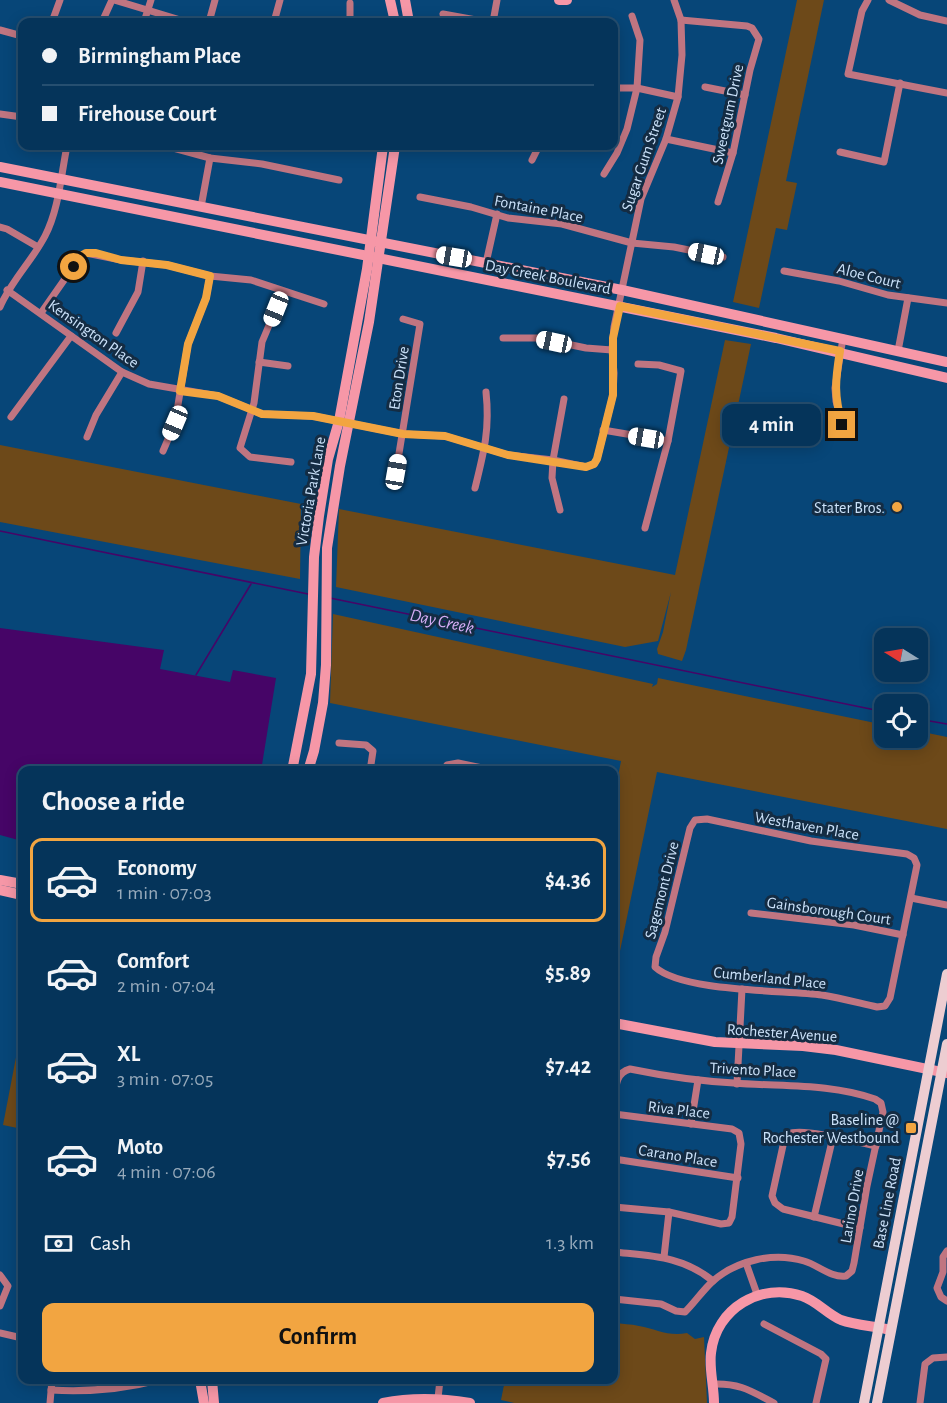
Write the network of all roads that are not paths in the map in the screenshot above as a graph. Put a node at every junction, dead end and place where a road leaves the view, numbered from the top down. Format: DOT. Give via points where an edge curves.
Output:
graph roads {
  1 [pos="60,0"];
  2 [pos="113,0"];
  3 [pos="151,0"];
  4 [pos="215,0"];
  5 [pos="280,0"];
  6 [pos="390,0"];
  7 [pos="405,0"];
  8 [pos="497,0"];
  9 [pos="559,0"];
  10 [pos="567,0"];
  11 [pos="674,0"];
  12 [pos="868,0"];
  13 [pos="889,0"];
  14 [pos="350,3"];
  15 [pos="148,10"];
  16 [pos="443,14"];
  17 [pos="632,16"];
  18 [pos="53,18"];
  19 [pos="104,18"];
  20 [pos="145,18"];
  21 [pos="174,18"];
  22 [pos="210,18"];
  23 [pos="275,18"];
  24 [pos="350,18"];
  25 [pos="394,18"];
  26 [pos="408,18"];
  27 [pos="465,18"];
  28 [pos="494,18"];
  29 [pos="681,20"];
  30 [pos="947,21"];
  31 [pos="0,30"];
  32 [pos="18,35"];
  33 [pos="900,83"];
  34 [pos="705,87"];
  35 [pos="618,88"];
  36 [pos="637,88"];
  37 [pos="947,93"];
  38 [pos="746,95"];
  39 [pos="678,97"];
  40 [pos="0,114"];
  41 [pos="18,116"];
  42 [pos="666,139"];
  43 [pos="66,150"];
  44 [pos="181,150"];
  45 [pos="383,150"];
  46 [pos="394,150"];
  47 [pos="536,150"];
  48 [pos="840,152"];
  49 [pos="733,153"];
  50 [pos="210,158"];
  51 [pos="532,160"];
  52 [pos="0,167"];
  53 [pos="604,174"];
  54 [pos="60,179"];
  55 [pos="339,180"];
  56 [pos="0,182"];
  57 [pos="58,193"];
  58 [pos="420,196"];
  59 [pos="718,201"];
  60 [pos="201,207"];
  61 [pos="497,214"];
  62 [pos="0,228"];
  63 [pos="375,243"];
  64 [pos="632,243"];
  65 [pos="38,247"];
  66 [pos="373,257"];
  67 [pos="723,257"];
  68 [pos="143,261"];
  69 [pos="486,263"];
  70 [pos="784,271"];
  71 [pos="210,276"];
  72 [pos="7,290"];
  73 [pos="622,290"];
  74 [pos="283,292"];
  75 [pos="908,298"];
  76 [pos="947,303"];
  77 [pos="324,304"];
  78 [pos="620,306"];
  79 [pos="0,307"];
  80 [pos="41,313"];
  81 [pos="403,319"];
  82 [pos="116,333"];
  83 [pos="71,336"];
  84 [pos="504,338"];
  85 [pos="843,338"];
  86 [pos="612,350"];
  87 [pos="840,351"];
  88 [pos="898,351"];
  89 [pos="259,362"];
  90 [pos="947,362"];
  91 [pos="638,364"];
  92 [pos="288,366"];
  93 [pos="122,372"];
  94 [pos="947,378"];
  95 [pos="180,391"];
  96 [pos="486,392"];
  97 [pos="564,399"];
  98 [pos="252,410"];
  99 [pos="11,417"];
  100 [pos="344,422"];
  101 [pos="603,430"];
  102 [pos="403,434"];
  103 [pos="845,435"];
  104 [pos="87,437"];
  105 [pos="668,441"];
  106 [pos="485,449"];
  107 [pos="163,451"];
  108 [pos="553,460"];
  109 [pos="291,462"];
  110 [pos="591,466"];
  111 [pos="396,472"];
  112 [pos="475,488"];
  113 [pos="560,510"];
  114 [pos="645,528"];
  115 [pos="339,743"];
  116 [pos="293,766"];
  117 [pos="309,766"];
  118 [pos="371,766"];
  119 [pos="450,766"];
  120 [pos="473,766"];
  121 [pos="695,820"];
  122 [pos="0,880"];
  123 [pos="18,883"];
  124 [pos="0,890"];
  125 [pos="18,894"];
  126 [pos="911,898"];
  127 [pos="947,904"];
  128 [pos="751,913"];
  129 [pos="903,935"];
  130 [pos="655,967"];
  131 [pos="947,974"];
  132 [pos="742,989"];
  133 [pos="618,1024"];
  134 [pos="738,1044"];
  135 [pos="947,1044"];
  136 [pos="927,1069"];
  137 [pos="944,1073"];
  138 [pos="618,1077"];
  139 [pos="698,1080"];
  140 [pos="737,1084"];
  141 [pos="881,1103"];
  142 [pos="618,1115"];
  143 [pos="691,1124"];
  144 [pos="833,1137"];
  145 [pos="876,1146"];
  146 [pos="618,1160"];
  147 [pos="738,1178"];
  148 [pos="618,1207"];
  149 [pos="669,1212"];
  150 [pos="814,1216"];
  151 [pos="860,1227"];
  152 [pos="947,1251"];
  153 [pos="618,1252"];
  154 [pos="664,1257"];
  155 [pos="746,1263"];
  156 [pos="1,1276"];
  157 [pos="713,1281"];
  158 [pos="757,1294"];
  159 [pos="618,1299"];
  160 [pos="944,1299"];
  161 [pos="0,1306"];
  162 [pos="764,1324"];
  163 [pos="878,1327"];
  164 [pos="891,1330"];
  165 [pos="0,1333"];
  166 [pos="18,1337"];
  167 [pos="947,1357"];
  168 [pos="52,1384"];
  169 [pos="141,1384"];
  170 [pos="201,1384"];
  171 [pos="212,1384"];
  172 [pos="440,1384"];
  173 [pos="713,1384"];
  174 [pos="51,1390"];
  175 [pos="438,1398"];
  176 [pos="50,1403"];
  177 [pos="204,1403"];
  178 [pos="214,1403"];
  179 [pos="383,1403"];
  180 [pos="470,1403"];
  181 [pos="714,1403"];
  182 [pos="774,1403"];
  183 [pos="816,1403"];
  184 [pos="864,1403"];
  185 [pos="877,1403"];
  186 [pos="920,1403"];
  1 -- 18 [label="street"];
  2 -- 15 [label="street"];
  2 -- 19 [label="street"];
  3 -- 15 [label="street"];
  4 -- 22 [label="street"];
  5 -- 23 [label="street"];
  6 -- 25 [label="main road"];
  7 -- 26 [label="main road"];
  8 -- 28 [label="street"];
  9 -- 10 [label="main road"];
  11 -- 29 [label="street, Sugar Gum Street"];
  12 -- 33 [label="street" via="848,74"];
  13 -- 30 [label="street" via="920,15"];
  14 -- 24 [label="street"];
  15 -- 20 [label="street"];
  15 -- 21 [label="street"];
  16 -- 27 [label="street"];
  17 -- 36 [label="street" via="640,40"];
  29 -- 38 [label="street, Sweetgum Drive" via="752,28 759,39"];
  29 -- 39 [label="street, Sugar Gum Street"];
  31 -- 32 [label="street"];
  33 -- 37 [label="street"];
  33 -- 48 [label="street" via="884,162"];
  34 -- 38 [label="street"];
  35 -- 36 [label="street"];
  36 -- 39 [label="street"];
  36 -- 53 [label="street" via="627,129"];
  38 -- 49 [label="street, Sweetgum Drive"];
  39 -- 42 [label="street, Sugar Gum Street"];
  40 -- 41 [label="street"];
  42 -- 49 [label="street"];
  42 -- 64 [label="street, Sugar Gum Street" via="641,199"];
  43 -- 54 [label="street"];
  44 -- 50 [label="street"];
  45 -- 63 [label="main road, Victoria Park Lane"];
  46 -- 63 [label="main road, Victoria Park Lane"];
  47 -- 51 [label="street"];
  49 -- 59 [label="street, Sweetgum Drive"];
  50 -- 55 [label="street"];
  50 -- 60 [label="street"];
  52 -- 54 [label="main road, Day Creek Boulevard"];
  54 -- 57 [label="street"];
  54 -- 60 [label="main road, Day Creek Boulevard"];
  56 -- 57 [label="main road, Day Creek Boulevard"];
  57 -- 65 [label="street" via="52,220"];
  57 -- 66 [label="main road, Day Creek Boulevard"];
  58 -- 61 [label="street, Fontaine Place"];
  60 -- 63 [label="main road, Day Creek Boulevard"];
  61 -- 64 [label="street, Fontaine Place" via="562,224"];
  61 -- 69 [label="street"];
  62 -- 65 [label="street"];
  63 -- 66 [label="main road, Victoria Park Lane"];
  63 -- 69 [label="main road, Day Creek Boulevard"];
  64 -- 67 [label="street, Fontaine Place"];
  64 -- 73 [label="street, Sugar Gum Street"];
  65 -- 72 [label="street"];
  66 -- 78 [label="main road, Day Creek Boulevard"];
  66 -- 100 [label="main road, Victoria Park Lane"];
  68 -- 71 [label="street"];
  68 -- 80 [label="street" via="86,253"];
  68 -- 82 [label="street" via="138,292"];
  69 -- 73 [label="main road, Day Creek Boulevard"];
  70 -- 75 [label="street, Aloe Court"];
  71 -- 74 [label="street" via="251,280"];
  71 -- 95 [label="street" via="188,344"];
  72 -- 79 [label="street"];
  72 -- 80 [label="street, Kensington Place"];
  73 -- 78 [label="street, Sugar Gum Street"];
  73 -- 85 [label="main road, Day Creek Boulevard"];
  74 -- 77 [label="street"];
  74 -- 89 [label="street" via="262,342"];
  75 -- 76 [label="street, Aloe Court"];
  75 -- 88 [label="street"];
  78 -- 86 [label="street, Sugar Gum Street"];
  78 -- 87 [label="main road, Day Creek Boulevard"];
  80 -- 83 [label="street, Kensington Place"];
  81 -- 102 [label="street, Eton Drive" via="420,324"];
  83 -- 93 [label="street, Kensington Place"];
  83 -- 99 [label="street"];
  84 -- 86 [label="street" via="538,338"];
  85 -- 87 [label="street"];
  85 -- 88 [label="main road, Day Creek Boulevard"];
  86 -- 101 [label="street, Sugar Gum Street" via="613,395"];
  87 -- 94 [label="main road, Day Creek Boulevard"];
  87 -- 103 [label="street" via="835,396"];
  88 -- 90 [label="main road, Day Creek Boulevard"];
  89 -- 92 [label="street"];
  89 -- 98 [label="street"];
  91 -- 105 [label="street" via="681,371"];
  93 -- 95 [label="street, Kensington Place"];
  93 -- 104 [label="street"];
  95 -- 98 [label="street, Kensington Place" via="218,396"];
  95 -- 107 [label="street" via="175,423"];
  96 -- 106 [label="street" via="489,419"];
  97 -- 108 [label="street"];
  98 -- 100 [label="street, Kensington Place" via="270,416 302,415"];
  98 -- 109 [label="street" via="240,448 250,457"];
  100 -- 102 [label="street, Kensington Place"];
  100 -- 116 [label="main road, Victoria Park Lane" via="328,459 319,516 311,674"];
  100 -- 117 [label="main road, Victoria Park Lane" via="325,583 326,665"];
  101 -- 105 [label="street"];
  101 -- 110 [label="street, Sugar Gum Street" via="597,459"];
  102 -- 106 [label="street, Kensington Place" via="445,436"];
  102 -- 111 [label="street, Eton Drive"];
  105 -- 114 [label="street"];
  106 -- 108 [label="street, Kensington Place"];
  106 -- 112 [label="street"];
  108 -- 110 [label="street, Kensington Place"];
  108 -- 113 [label="street" via="552,478"];
  115 -- 118 [label="street" via="366,745 373,751"];
  119 -- 120 [label="street"];
  121 -- 126 [label="street, Westhaven Place" via="907,854 917,865"];
  121 -- 130 [label="street, Sagemont Drive"];
  122 -- 123 [label="main road"];
  124 -- 125 [label="main road"];
  126 -- 127 [label="street"];
  126 -- 129 [label="street"];
  128 -- 129 [label="street, Gainsborough Court"];
  129 -- 132 [label="street, Cumberland Place" via="885,1006 824,995"];
  130 -- 132 [label="street, Cumberland Place" via="676,978"];
  131 -- 136 [label="main road, Base Line Road"];
  132 -- 134 [label="street"];
  133 -- 134 [label="main road, Rochester Avenue"];
  134 -- 136 [label="main road, Rochester Avenue" via="820,1048"];
  134 -- 140 [label="street"];
  135 -- 137 [label="main road, Base Line Road"];
  136 -- 137 [label="main road, Rochester Avenue"];
  136 -- 163 [label="main road, Base Line Road"];
  137 -- 164 [label="main road, Base Line Road"];
  138 -- 139 [label="street, Trivento Place" via="630,1069"];
  139 -- 140 [label="street, Trivento Place"];
  139 -- 143 [label="street"];
  140 -- 141 [label="street, Trivento Place" via="810,1086 866,1096"];
  141 -- 145 [label="street, Larino Drive" via="883,1112"];
  142 -- 143 [label="street, Riva Place"];
  143 -- 147 [label="street, Riva Place" via="739,1133"];
  144 -- 145 [label="street"];
  144 -- 150 [label="street"];
  144 -- 150 [label="street" via="795,1132 784,1141 772,1196 783,1209"];
  145 -- 151 [label="street, Larino Drive"];
  146 -- 147 [label="street, Carano Place"];
  147 -- 149 [label="street" via="729,1223"];
  148 -- 149 [label="street"];
  149 -- 154 [label="street"];
  150 -- 151 [label="street"];
  151 -- 155 [label="street, Larino Drive" via="852,1271 846,1276 802,1260 775,1256"];
  152 -- 160 [label="street" via="937,1288"];
  153 -- 154 [label="street"];
  154 -- 157 [label="street" via="699,1270"];
  155 -- 157 [label="street"];
  155 -- 158 [label="street"];
  156 -- 161 [label="street" via="8,1286"];
  157 -- 159 [label="street" via="685,1312 661,1304"];
  158 -- 163 [label="main road" via="794,1294 840,1319"];
  158 -- 173 [label="main road" via="738,1304 716,1334 711,1353"];
  162 -- 183 [label="street" via="826,1359"];
  163 -- 164 [label="main road"];
  163 -- 184 [label="main road, Base Line Road"];
  164 -- 185 [label="main road, Base Line Road"];
  165 -- 166 [label="street"];
  167 -- 186 [label="street" via="933,1358 925,1364"];
  168 -- 174 [label="street"];
  169 -- 174 [label="street"];
  170 -- 177 [label="main road"];
  171 -- 178 [label="main road"];
  172 -- 175 [label="street"];
  173 -- 181 [label="main road"];
  173 -- 182 [label="street" via="747,1388"];
  174 -- 176 [label="street"];
  175 -- 179 [label="main road"];
  175 -- 180 [label="main road"];
}
